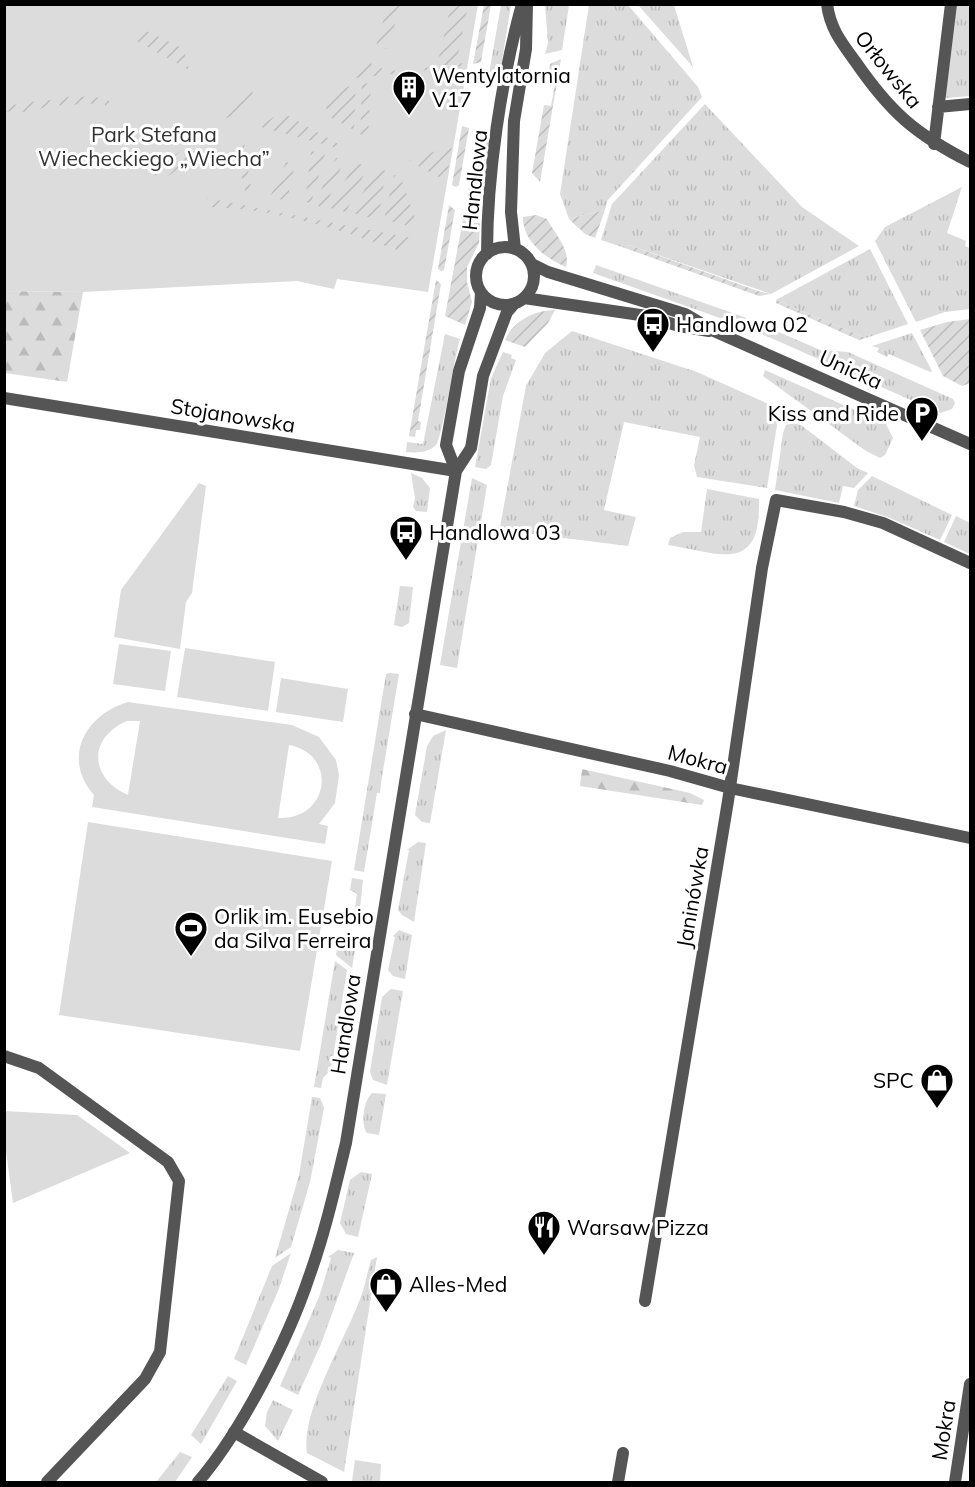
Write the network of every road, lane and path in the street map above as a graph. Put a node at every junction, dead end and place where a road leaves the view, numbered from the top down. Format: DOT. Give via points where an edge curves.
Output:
graph roads {
  1 [pos="522,4"];
  2 [pos="527,4"];
  3 [pos="827,4"];
  4 [pos="951,4"];
  5 [pos="970,104"];
  6 [pos="938,107"];
  7 [pos="934,144"];
  8 [pos="970,162"];
  9 [pos="515,249"];
  10 [pos="487,254"];
  11 [pos="532,264"];
  12 [pos="481,293"];
  13 [pos="519,301"];
  14 [pos="714,331"];
  15 [pos="4,398"];
  16 [pos="970,444"];
  17 [pos="456,471"];
  18 [pos="970,563"];
  19 [pos="415,714"];
  20 [pos="730,788"];
  21 [pos="970,838"];
  22 [pos="4,1056"];
  23 [pos="645,1301"];
  24 [pos="970,1384"];
  25 [pos="234,1432"];
  26 [pos="623,1453"];
  27 [pos="46,1482"];
  28 [pos="198,1482"];
  29 [pos="322,1482"];
  30 [pos="618,1482"];
  31 [pos="955,1482"];
  1 -- 10 [label="street, Handlowa" via="510,48 490,177"];
  2 -- 9 [label="street, Handlowa" via="526,48 514,121 511,212"];
  3 -- 7 [label="street, Orłowska" via="830,25 866,78 906,123"];
  4 -- 6 [label="street"];
  5 -- 6 [label="street"];
  6 -- 7 [label="street"];
  7 -- 8 [label="street, Orłowska"];
  9 -- 10 [label="street" via="500,247"];
  9 -- 11 [label="street"];
  10 -- 12 [label="street" via="477,269"];
  11 -- 13 [label="street" via="534,279"];
  11 -- 14 [label="street, Unicka" via="685,314"];
  12 -- 13 [label="street" via="496,304"];
  12 -- 17 [label="street, Handlowa" via="480,308 459,371 446,445"];
  13 -- 14 [label="street, Unicka" via="647,316"];
  13 -- 17 [label="street, Handlowa" via="507,312 483,376 471,448"];
  14 -- 16 [label="street, Unicka"];
  15 -- 17 [label="street, Stojanowska"];
  17 -- 19 [label="street, Handlowa"];
  18 -- 20 [label="street, Janinówka" via="883,523 776,500 762,568"];
  19 -- 20 [label="street, Mokra"];
  19 -- 25 [label="street, Handlowa" via="346,1143 309,1279 269,1368"];
  20 -- 21 [label="street, Mokra"];
  20 -- 23 [label="street, Janinówka"];
  22 -- 27 [label="street" via="39,1068 168,1162 179,1181 160,1352 145,1379"];
  24 -- 31 [label="street, Mokra"];
  25 -- 28 [label="street, Handlowa"];
  25 -- 29 [label="street"];
  26 -- 30 [label="street"];
}
